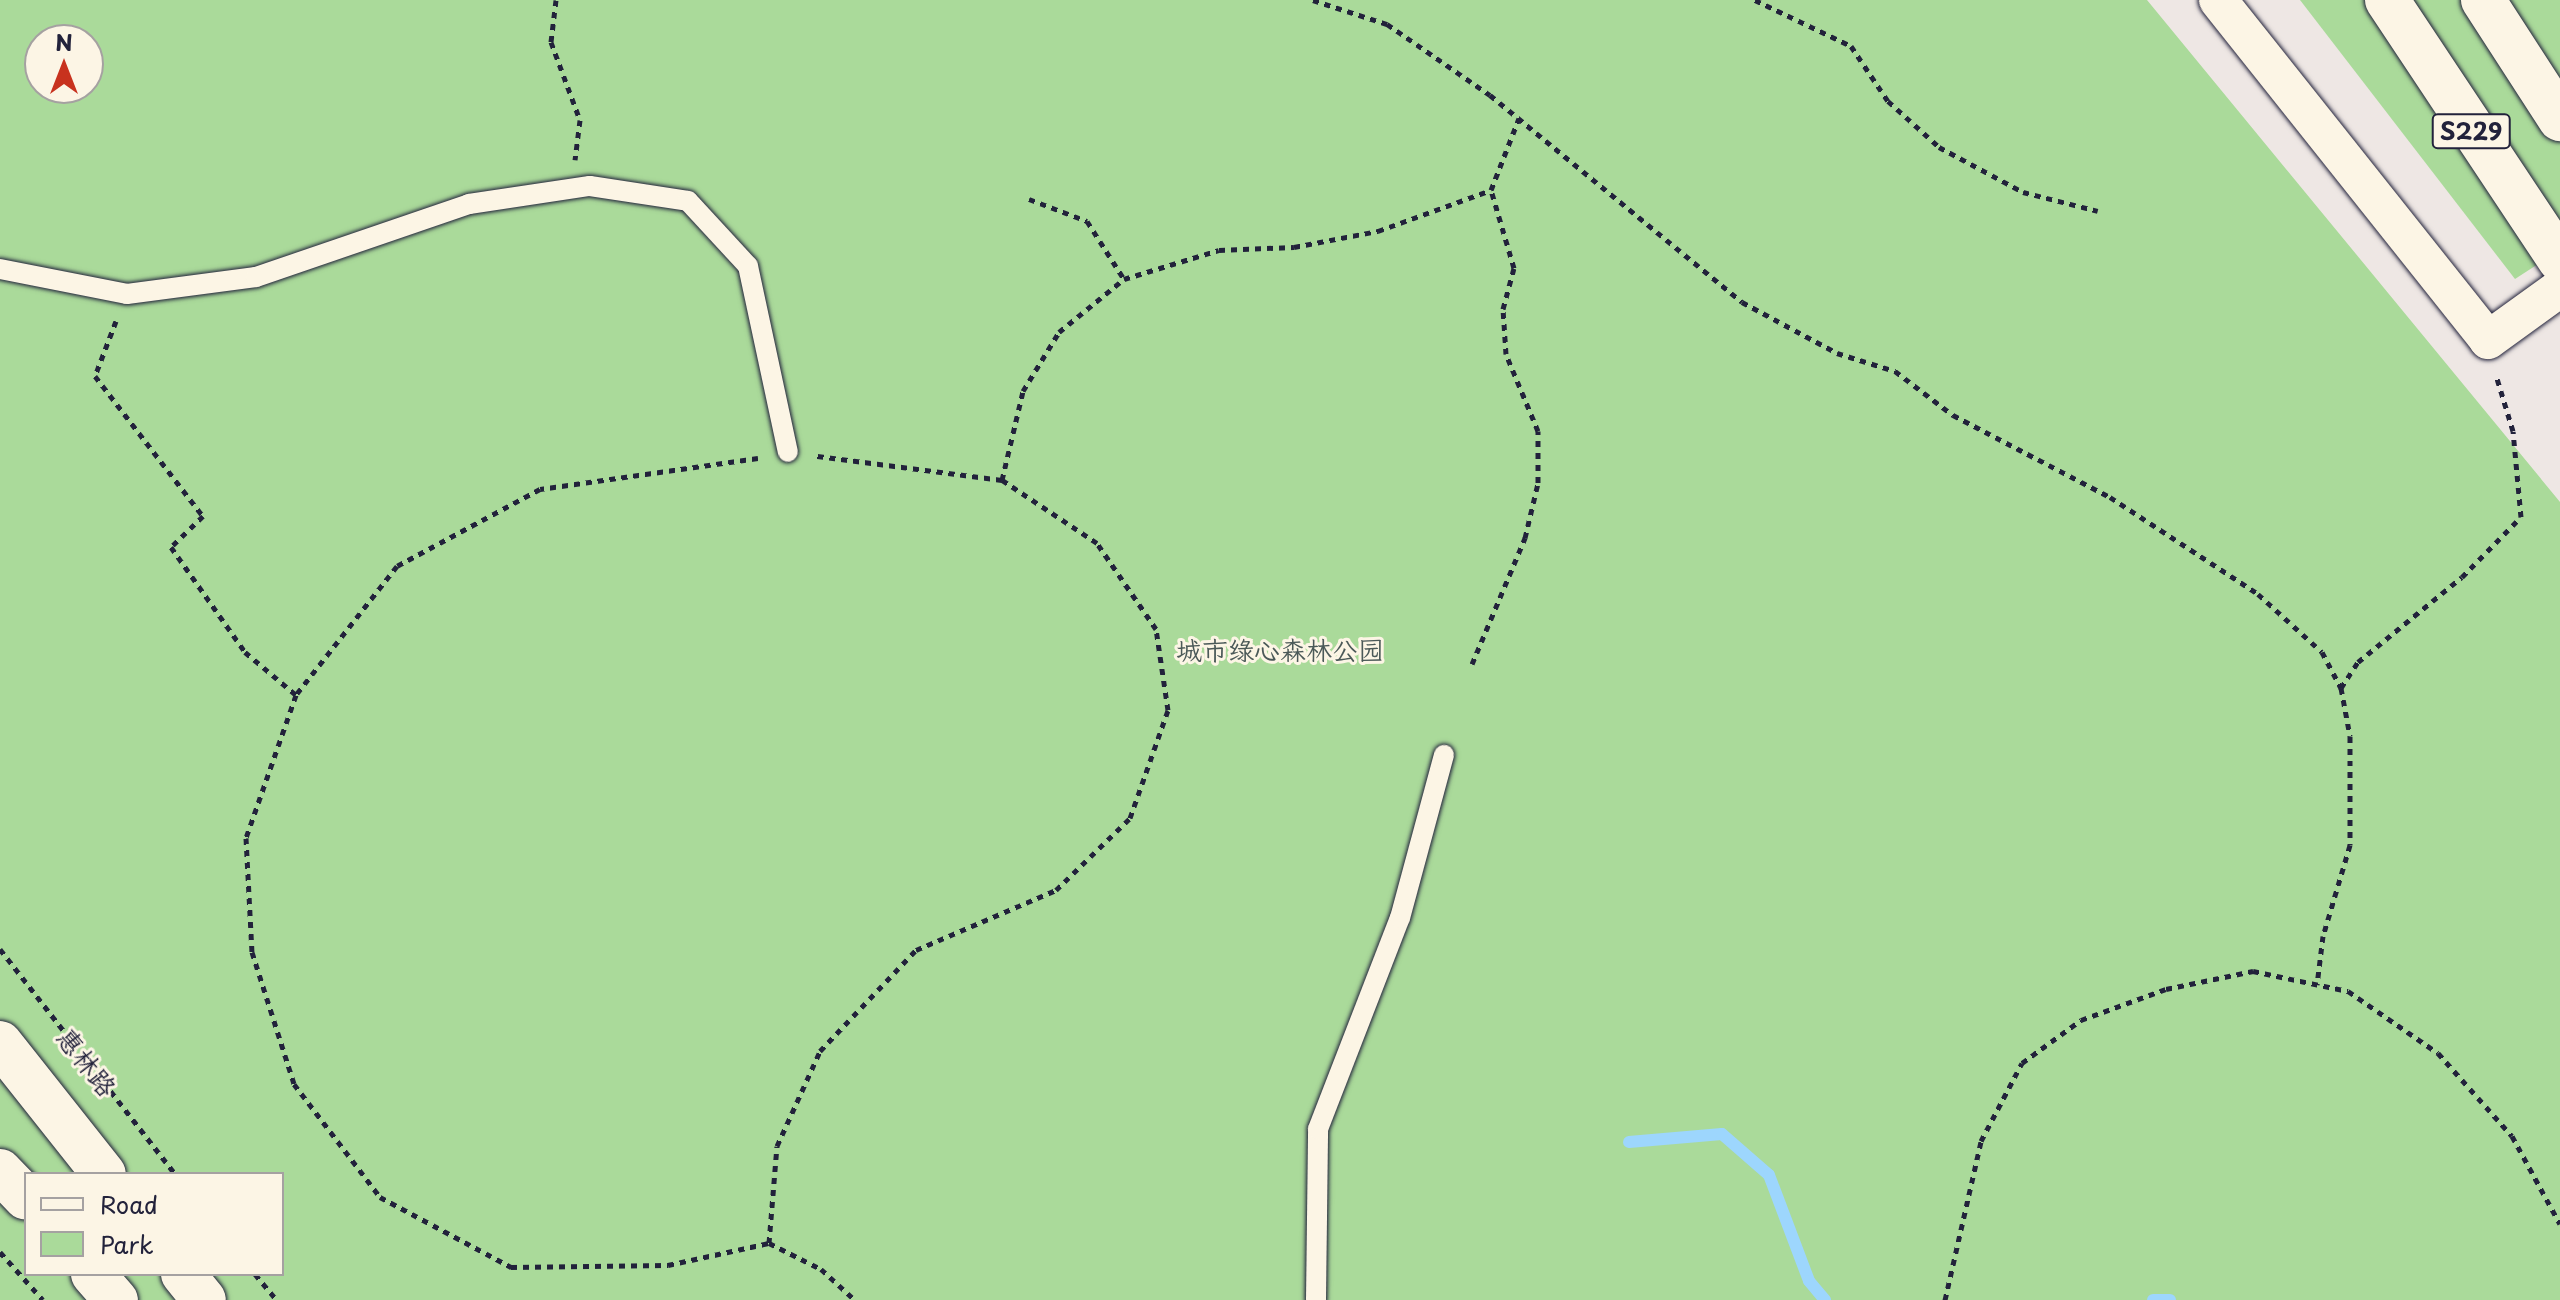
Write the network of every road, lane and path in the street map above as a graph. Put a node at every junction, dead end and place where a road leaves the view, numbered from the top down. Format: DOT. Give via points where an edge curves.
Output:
graph roads {
  1 [pos="556,0"];
  2 [pos="1313,0"];
  3 [pos="1755,0"];
  4 [pos="2218,0"];
  5 [pos="2387,0"];
  6 [pos="2483,0"];
  7 [pos="1519,118"];
  8 [pos="2560,119"];
  9 [pos="590,186"];
  10 [pos="1491,190"];
  11 [pos="1029,199"];
  12 [pos="2098,211"];
  13 [pos="2560,260"];
  14 [pos="0,269"];
  15 [pos="1124,279"];
  16 [pos="2560,288"];
  17 [pos="127,294"];
  18 [pos="2488,340"];
  19 [pos="788,452"];
  20 [pos="1002,480"];
  21 [pos="1472,664"];
  22 [pos="2341,688"];
  23 [pos="296,695"];
  24 [pos="1444,755"];
  25 [pos="0,949"];
  26 [pos="2317,985"];
  27 [pos="0,1043"];
  28 [pos="0,1171"];
  29 [pos="102,1172"];
  30 [pos="173,1172"];
  31 [pos="24,1196"];
  32 [pos="2560,1224"];
  33 [pos="769,1243"];
  34 [pos="0,1252"];
  35 [pos="95,1276"];
  36 [pos="185,1276"];
  37 [pos="257,1276"];
  38 [pos="43,1300"];
  39 [pos="116,1300"];
  40 [pos="204,1300"];
  41 [pos="277,1300"];
  42 [pos="855,1300"];
  43 [pos="1316,1300"];
  44 [pos="1945,1300"];
  1 -- 9 [label="path" via="551,42 580,120 573,157"];
  2 -- 7 [label="path" via="1387,24"];
  3 -- 12 [label="path" via="1851,46 1888,101 1939,147 2023,192"];
  4 -- 18 [label="street"];
  5 -- 13 [label="main road, S229"];
  6 -- 8 [label="main road, S229"];
  7 -- 10 [label="path"];
  7 -- 22 [label="path" via="1742,302 1793,323 1837,353 1895,371 1953,415 2110,497 2258,594 2322,652"];
  9 -- 17 [label="lane" via="469,204 256,277"];
  9 -- 19 [label="lane" via="688,201 748,266"];
  10 -- 15 [label="path" via="1378,231 1294,247 1219,250"];
  10 -- 21 [label="path" via="1514,268 1503,309 1506,354 1538,431 1538,483 1525,538"];
  11 -- 15 [label="path" via="1087,221"];
  14 -- 17 [label="lane"];
  15 -- 20 [label="path" via="1059,332 1023,391"];
  16 -- 18 [label="street"];
  17 -- 23 [label="path" via="95,376 203,516 171,547 245,652"];
  18 -- 22 [label="path" via="2513,431 2521,517 2462,577 2358,662"];
  19 -- 20 [label="path"];
  19 -- 23 [label="path" via="540,489 397,566"];
  20 -- 33 [label="path" via="1097,543 1156,629 1168,710 1130,818 1066,880 916,950 820,1051 777,1146"];
  22 -- 26 [label="path" via="2350,736 2350,845 2323,936"];
  23 -- 33 [label="path" via="246,838 252,952 294,1084 380,1197 511,1267 668,1265"];
  24 -- 43 [label="lane" via="1400,918 1318,1129"];
  25 -- 30 [label="path, 惠林路"];
  26 -- 32 [label="path" via="2348,991 2438,1053 2512,1136"];
  26 -- 44 [label="path" via="2253,971 2166,989 2081,1020 2022,1063 1981,1141"];
  27 -- 29 [label="main road"];
  28 -- 31 [label="main road"];
  33 -- 42 [label="path" via="821,1269"];
  34 -- 38 [label="path"];
  35 -- 39 [label="main road"];
  36 -- 40 [label="main road"];
  37 -- 41 [label="path"];
}
